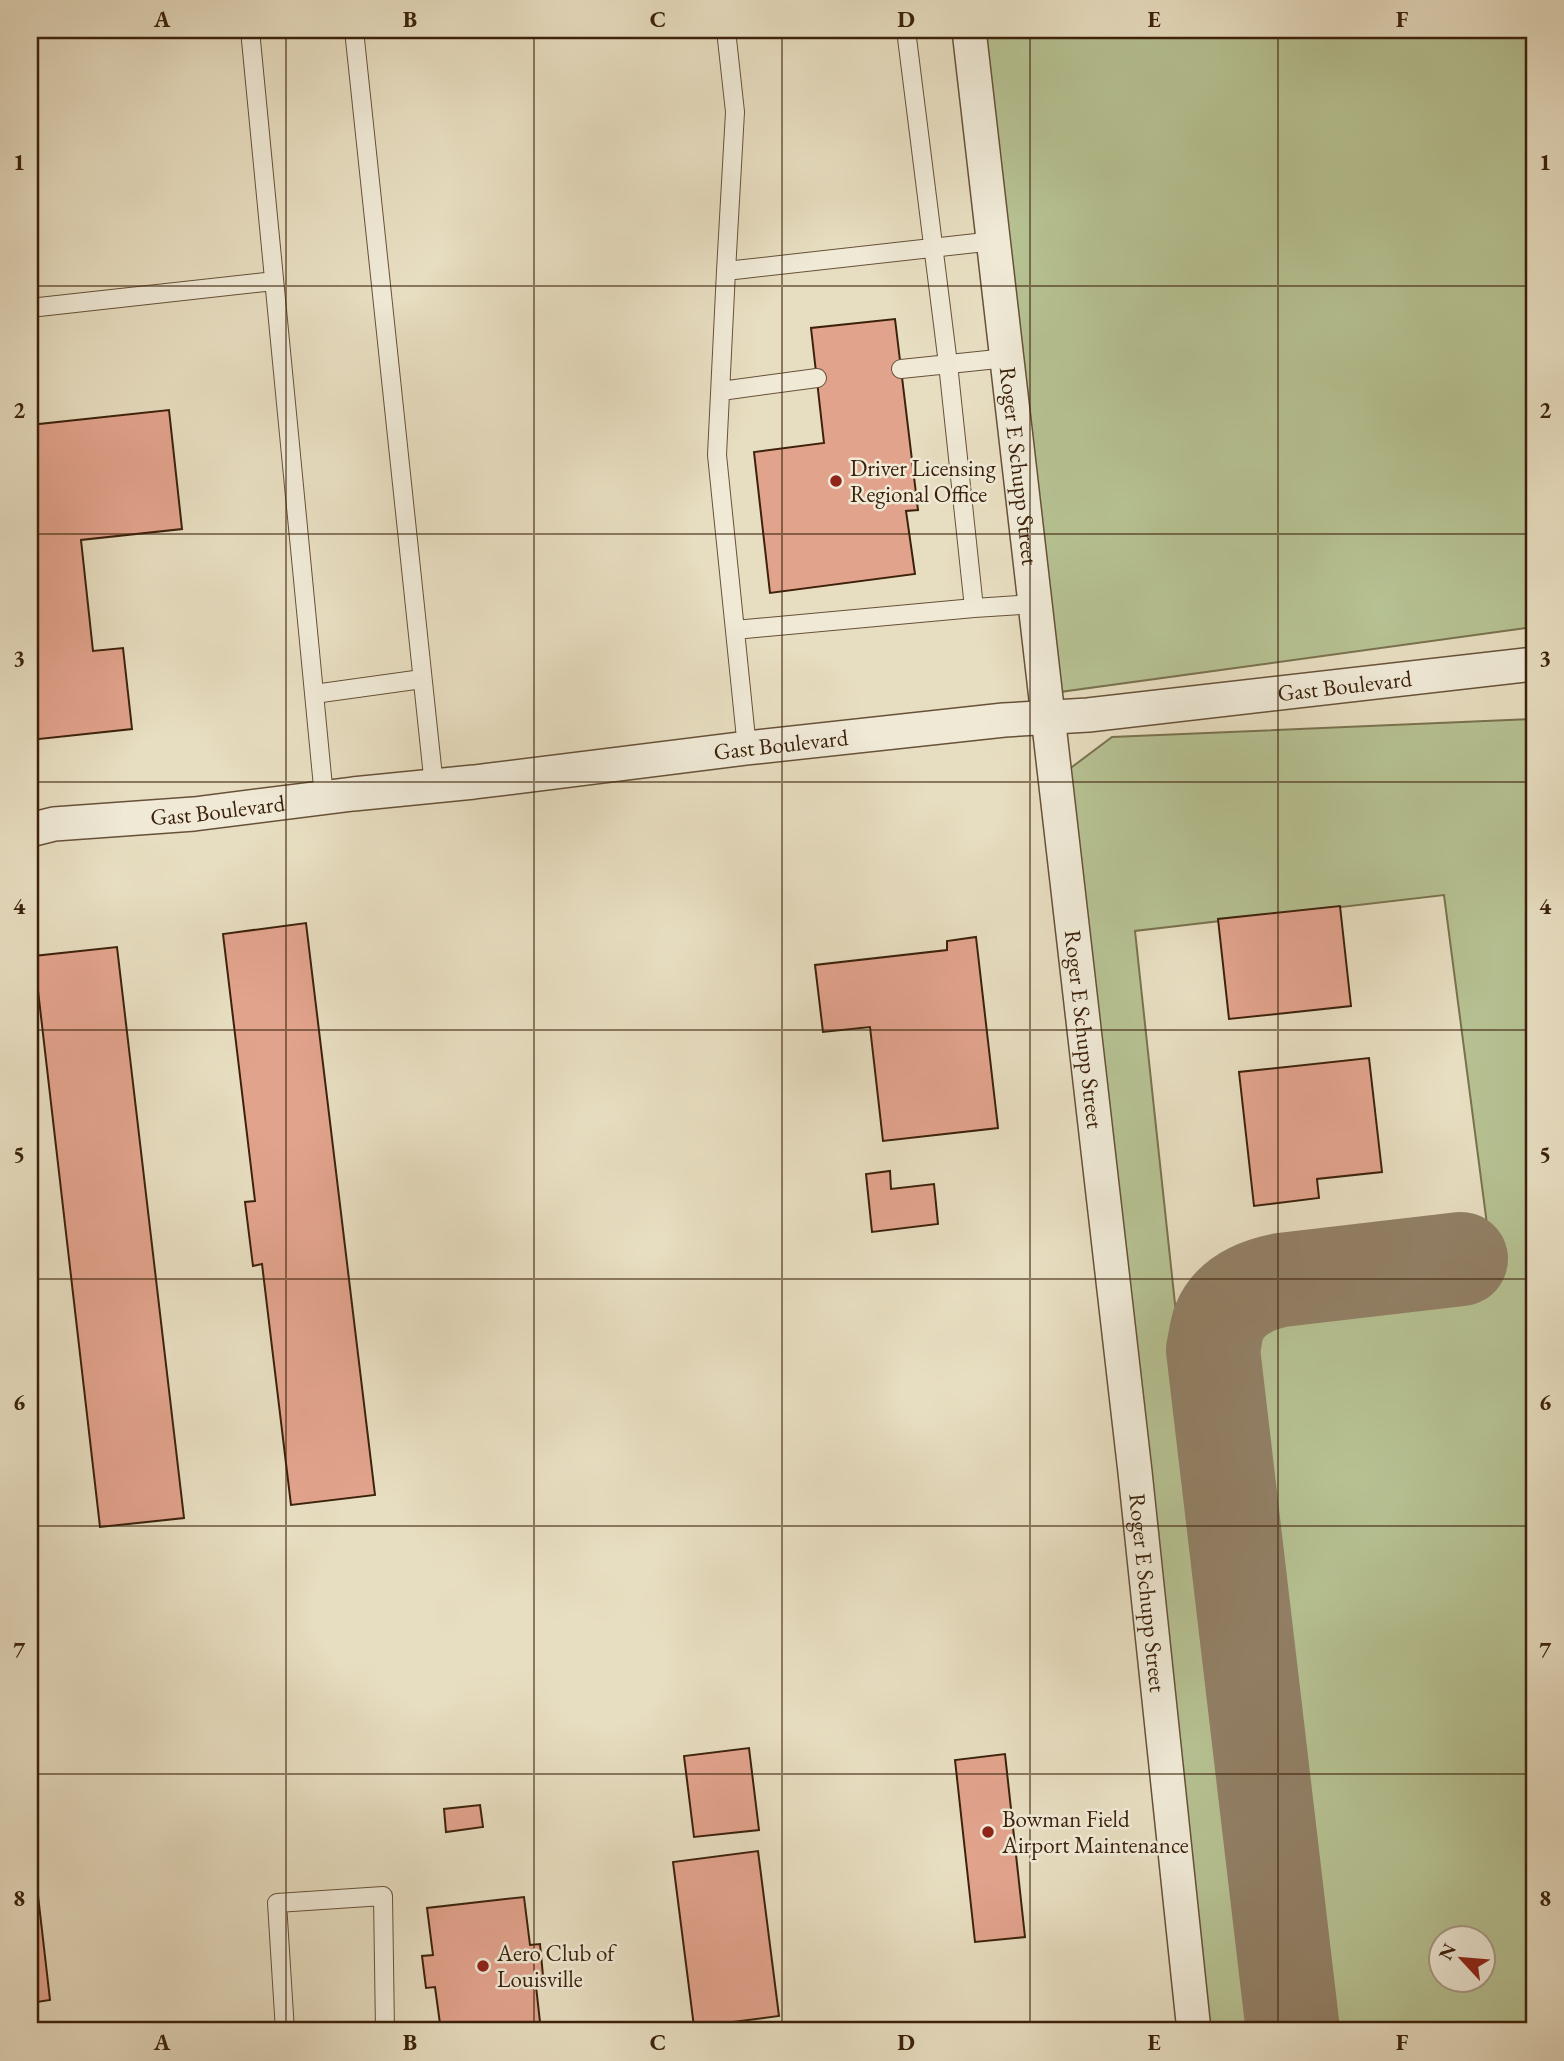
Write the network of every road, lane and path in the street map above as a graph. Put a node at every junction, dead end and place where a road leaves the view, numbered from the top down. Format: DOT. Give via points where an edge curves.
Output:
graph roads {
  1 [pos="250,30"];
  2 [pos="354,30"];
  3 [pos="726,30"];
  4 [pos="906,30"];
  5 [pos="969,30"];
  6 [pos="994,241"];
  7 [pos="933,247"];
  8 [pos="726,271"];
  9 [pos="274,281"];
  10 [pos="30,308"];
  11 [pos="1007,358"];
  12 [pos="948,365"];
  13 [pos="901,369"];
  14 [pos="817,378"];
  15 [pos="721,391"];
  16 [pos="1035,604"];
  17 [pos="974,608"];
  18 [pos="735,630"];
  19 [pos="1534,664"];
  20 [pos="422,679"];
  21 [pos="314,694"];
  22 [pos="1048,718"];
  23 [pos="747,748"];
  24 [pos="434,786"];
  25 [pos="324,797"];
  26 [pos="30,830"];
  27 [pos="285,2031"];
  28 [pos="385,2031"];
  29 [pos="1194,2031"];
  1 -- 9 [label="lane"];
  2 -- 20 [label="lane"];
  3 -- 8 [label="lane" via="735,113"];
  4 -- 7 [label="lane"];
  5 -- 6 [label="street, Roger E Schupp Street"];
  6 -- 7 [label="lane"];
  6 -- 11 [label="street, Roger E Schupp Street"];
  7 -- 8 [label="lane"];
  7 -- 12 [label="lane"];
  8 -- 15 [label="lane"];
  9 -- 10 [label="lane"];
  9 -- 21 [label="lane"];
  11 -- 12 [label="lane"];
  11 -- 16 [label="street, Roger E Schupp Street"];
  12 -- 13 [label="lane"];
  12 -- 17 [label="lane"];
  14 -- 15 [label="lane"];
  15 -- 18 [label="lane" via="718,455"];
  16 -- 17 [label="lane"];
  16 -- 22 [label="street, Roger E Schupp Street"];
  17 -- 18 [label="lane"];
  18 -- 23 [label="lane"];
  19 -- 22 [label="street, Gast Boulevard"];
  20 -- 21 [label="lane"];
  20 -- 24 [label="lane"];
  21 -- 25 [label="lane"];
  22 -- 23 [label="street, Gast Boulevard"];
  22 -- 29 [label="street, Roger E Schupp Street"];
  23 -- 24 [label="street, Gast Boulevard"];
  24 -- 25 [label="street, Gast Boulevard"];
  25 -- 26 [label="street, Gast Boulevard"];
  27 -- 28 [label="lane" via="277,1903 383,1896"];
}
